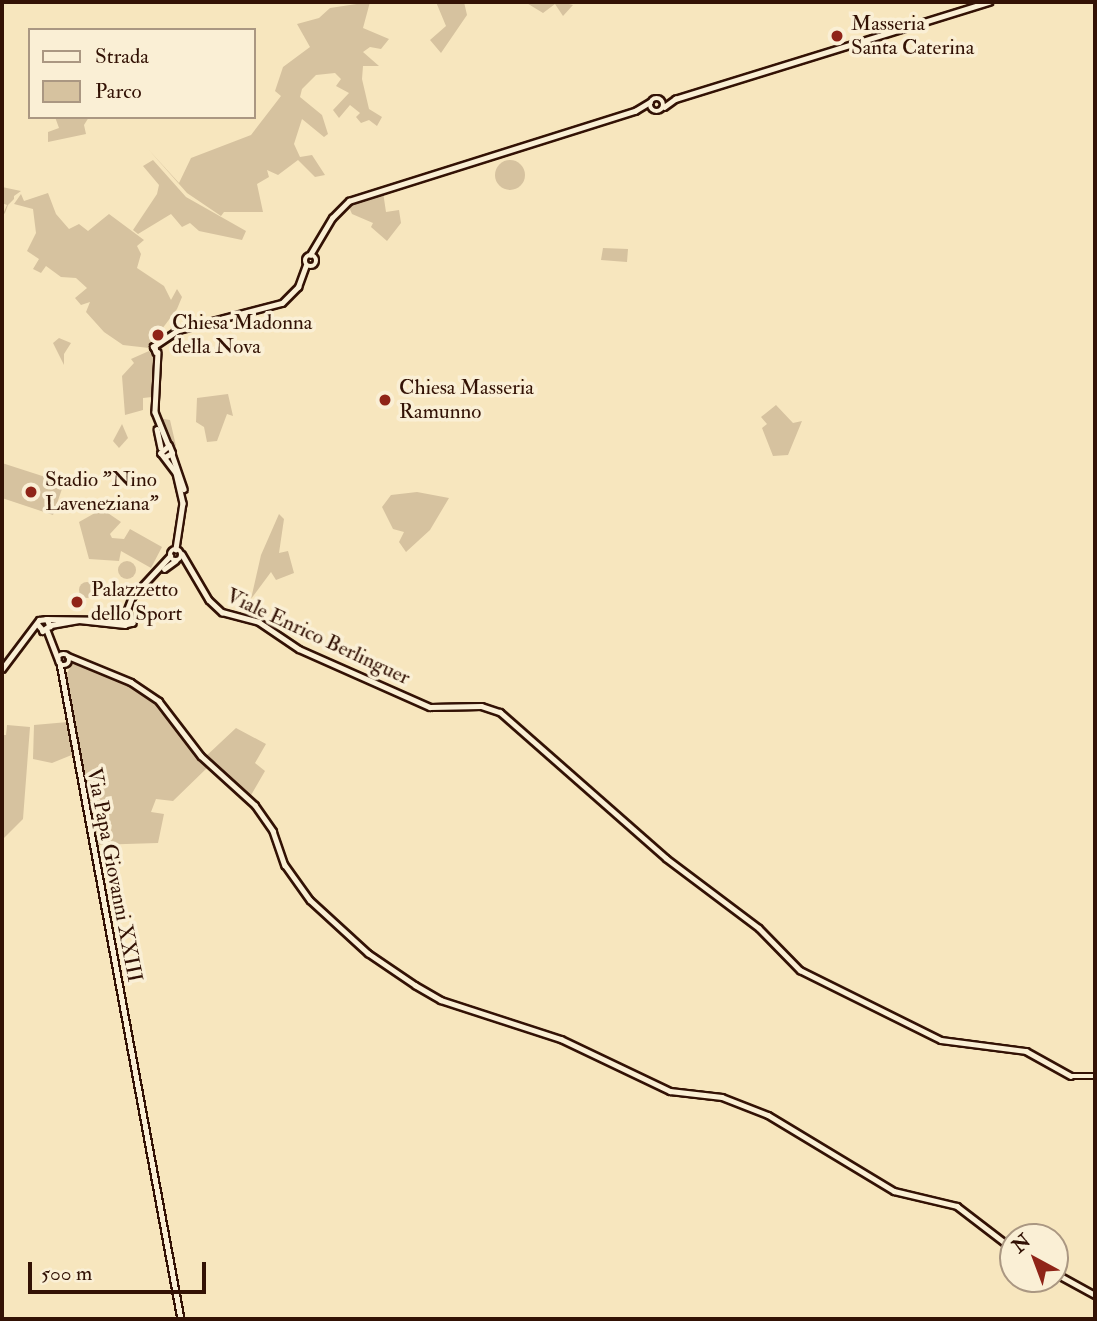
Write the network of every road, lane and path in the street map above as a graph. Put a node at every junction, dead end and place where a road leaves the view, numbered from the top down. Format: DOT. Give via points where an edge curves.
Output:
graph roads {
  1 [pos="989,2"];
  2 [pos="660,98"];
  3 [pos="675,99"];
  4 [pos="650,102"];
  5 [pos="664,107"];
  6 [pos="635,111"];
  7 [pos="654,111"];
  8 [pos="313,255"];
  9 [pos="308,266"];
  10 [pos="156,349"];
  11 [pos="169,446"];
  12 [pos="162,448"];
  13 [pos="172,453"];
  14 [pos="165,457"];
  15 [pos="180,552"];
  16 [pos="170,556"];
  17 [pos="176,561"];
  18 [pos="188,565"];
  19 [pos="124,616"];
  20 [pos="132,616"];
  21 [pos="46,619"];
  22 [pos="37,624"];
  23 [pos="125,625"];
  24 [pos="46,629"];
  25 [pos="54,645"];
  26 [pos="66,655"];
  27 [pos="59,662"];
  28 [pos="82,662"];
  29 [pos="68,664"];
  30 [pos="2,671"];
  31 [pos="62,679"];
  32 [pos="1095,1076"];
  33 [pos="999,1239"];
  34 [pos="1069,1281"];
  35 [pos="1095,1295"];
  36 [pos="181,1319"];
  1 -- 3 [label="main road"];
  2 -- 3 [label="main road"];
  2 -- 4 [label="main road"];
  2 -- 5 [label="main road"];
  3 -- 5 [label="main road"];
  4 -- 6 [label="main road"];
  4 -- 7 [label="main road"];
  5 -- 7 [label="main road"];
  6 -- 7 [label="main road"];
  6 -- 8 [label="main road" via="349,201 332,218"];
  8 -- 9 [label="main road"];
  8 -- 9 [label="main road" via="317,263"];
  9 -- 10 [label="main road" via="282,303 167,335"];
  10 -- 11 [label="main road" via="155,412"];
  10 -- 12 [label="main road" via="152,411"];
  11 -- 12 [label="main road"];
  11 -- 13 [label="main road"];
  12 -- 14 [label="main road"];
  13 -- 14 [label="main road"];
  13 -- 15 [label="main road" via="186,503"];
  14 -- 15 [label="main road" via="178,479 183,503"];
  15 -- 16 [label="main road"];
  15 -- 17 [label="main road"];
  15 -- 18 [label="main road, Viale Enrico Berlinguer"];
  16 -- 17 [label="main road"];
  16 -- 19 [label="main road" via="132,597"];
  17 -- 18 [label="main road"];
  17 -- 20 [label="main road" via="134,599"];
  18 -- 32 [label="main road, Viale Enrico Berlinguer" via="216,608 259,622 306,653 435,708 481,706 500,712 684,872 759,928 800,970 942,1040 1026,1051 1071,1076"];
  19 -- 20 [label="main road"];
  19 -- 21 [label="main road"];
  19 -- 23 [label="main road"];
  20 -- 23 [label="main road" via="133,623"];
  21 -- 22 [label="main road"];
  21 -- 24 [label="main road"];
  22 -- 24 [label="main road"];
  22 -- 30 [label="main road"];
  23 -- 24 [label="main road" via="79,620"];
  24 -- 25 [label="main road, Via Papa Giovanni XXIII"];
  24 -- 30 [label="main road" via="28,637"];
  25 -- 26 [label="main road, Via Papa Giovanni XXIII"];
  25 -- 27 [label="main road, Via Papa Giovanni XXIII"];
  26 -- 27 [label="main road"];
  26 -- 28 [label="main road, Via Papa Giovanni XXIII"];
  26 -- 29 [label="main road"];
  27 -- 29 [label="main road"];
  27 -- 31 [label="main road, Via Papa Giovanni XXIII"];
  28 -- 29 [label="main road"];
  28 -- 33 [label="main road, Via Papa Giovanni XXIII" via="131,682 163,706 201,756 255,805 273,831 285,865 310,900 368,953 415,985 441,1000 561,1039 670,1091 722,1097 768,1115 894,1191 957,1206"];
  29 -- 31 [label="main road"];
  31 -- 36 [label="main road, Via Papa Giovanni XXIII"];
  34 -- 35 [label="main road"];
}
